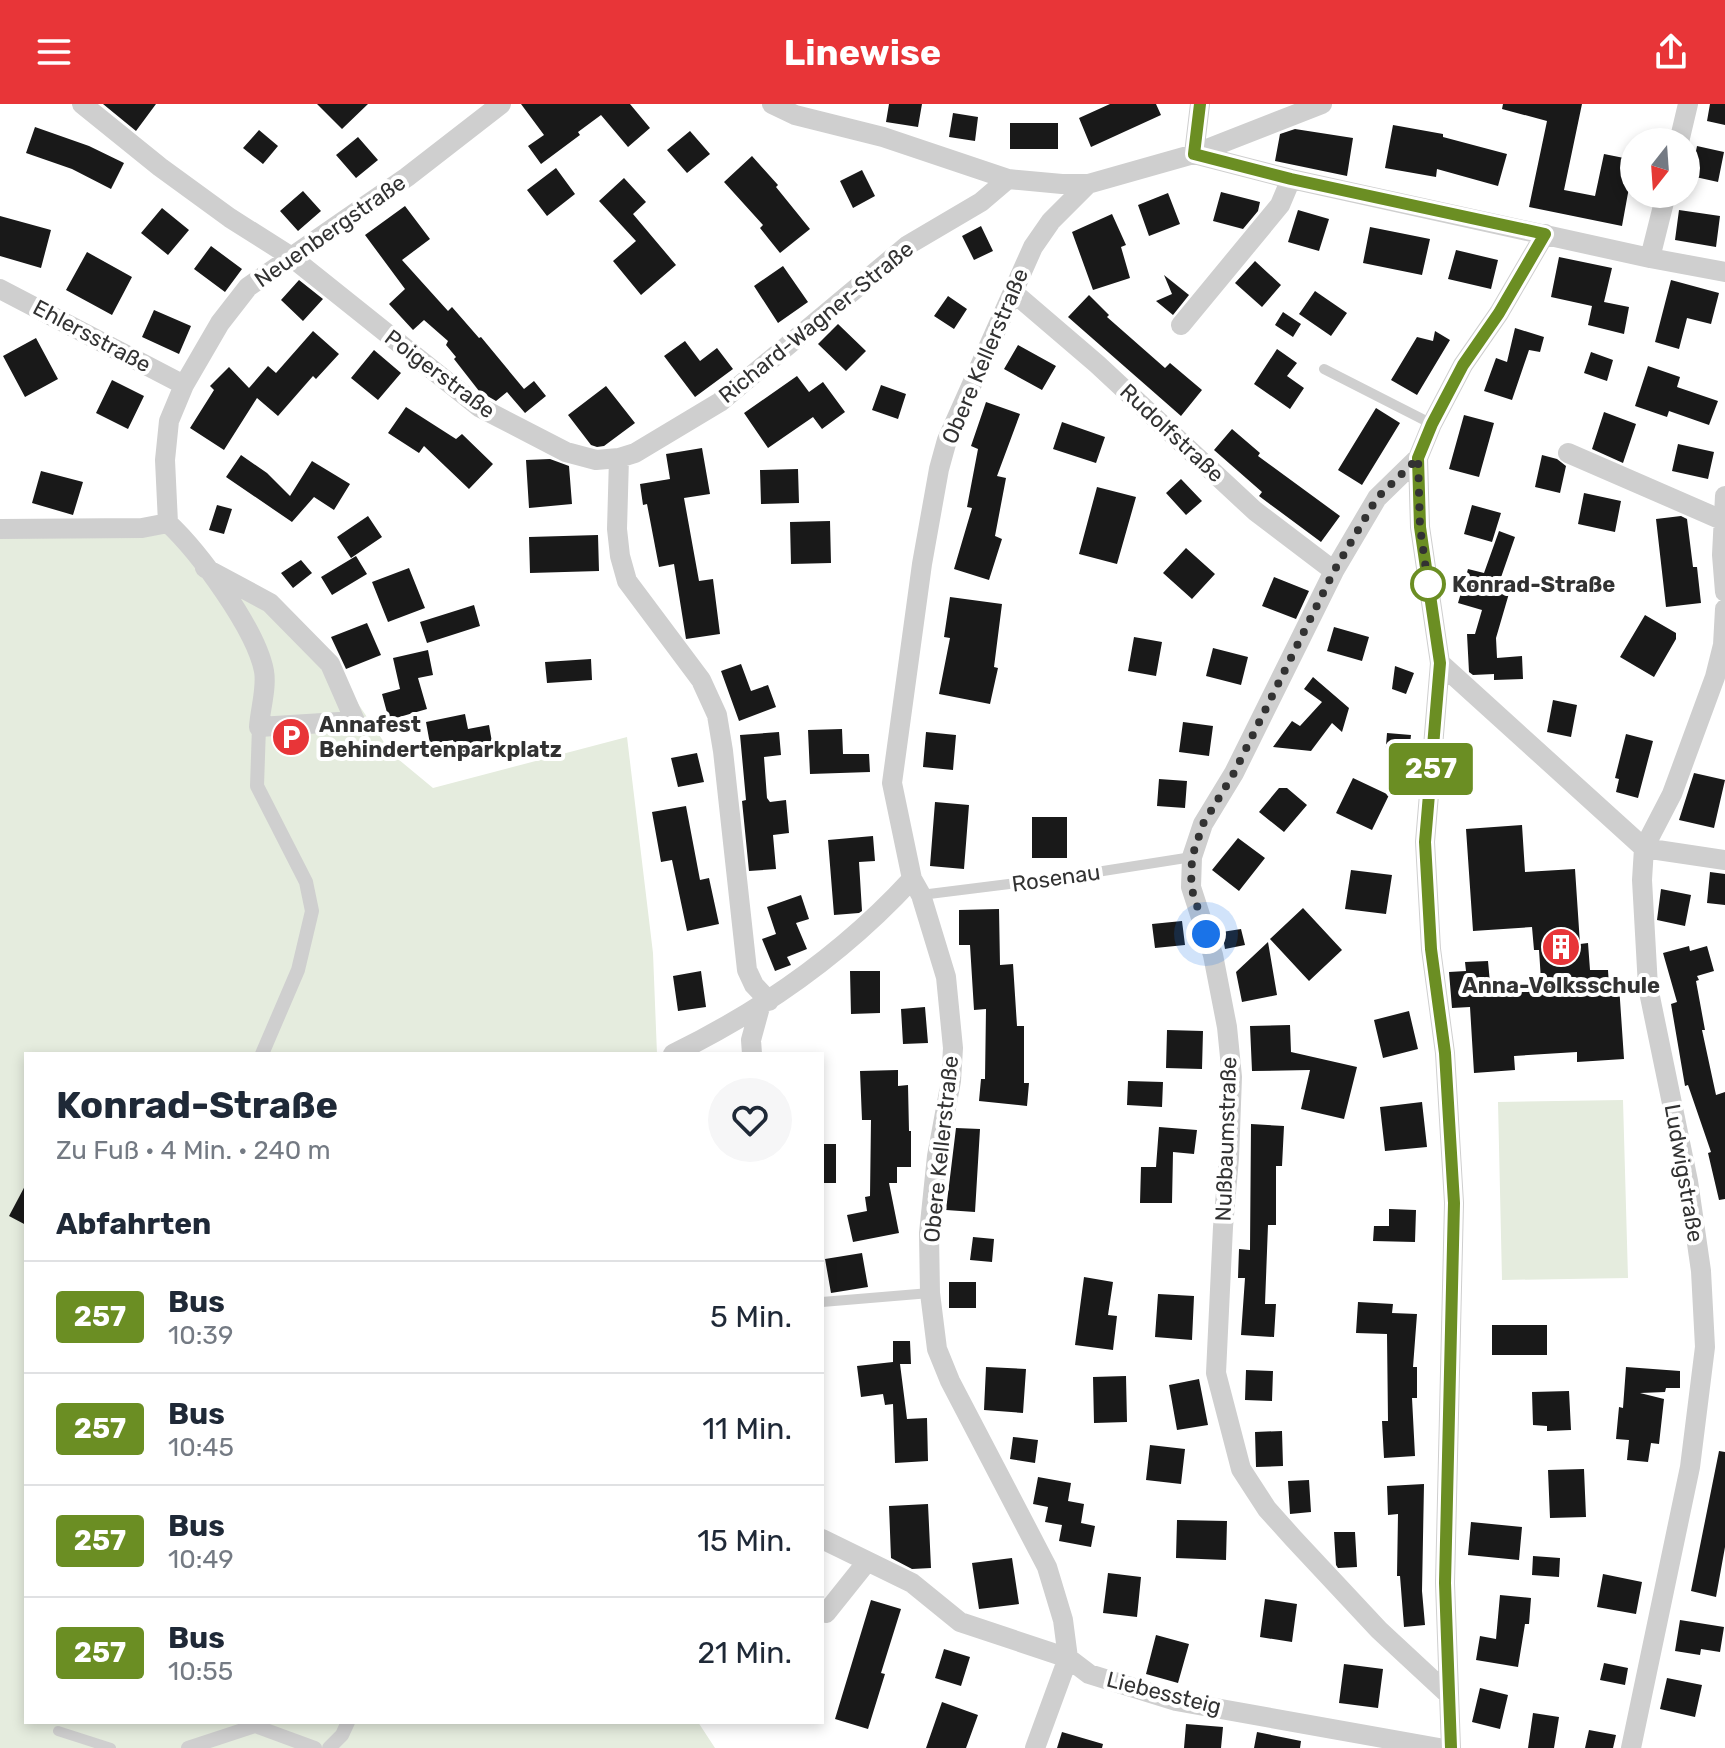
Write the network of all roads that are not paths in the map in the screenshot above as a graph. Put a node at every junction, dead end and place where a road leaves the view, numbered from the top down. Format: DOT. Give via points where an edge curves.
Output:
graph roads {
  1 [pos="82,104"];
  2 [pos="501,104"];
  3 [pos="772,104"];
  4 [pos="1322,104"];
  5 [pos="1688,104"];
  6 [pos="1198,105"];
  7 [pos="1682,128"];
  8 [pos="1194,154"];
  9 [pos="1008,179"];
  10 [pos="1291,179"];
  11 [pos="1088,184"];
  12 [pos="1662,208"];
  13 [pos="1545,234"];
  14 [pos="290,256"];
  15 [pos="1650,258"];
  16 [pos="1725,272"];
  17 [pos="0,289"];
  18 [pos="1013,292"];
  19 [pos="1181,325"];
  20 [pos="1324,369"];
  21 [pos="184,385"];
  22 [pos="1432,424"];
  23 [pos="1568,453"];
  24 [pos="619,458"];
  25 [pos="1418,458"];
  26 [pos="1725,496"];
  27 [pos="1722,520"];
  28 [pos="168,523"];
  29 [pos="0,529"];
  30 [pos="205,568"];
  31 [pos="1334,571"];
  32 [pos="1725,592"];
  33 [pos="1725,609"];
  34 [pos="1440,663"];
  35 [pos="259,727"];
  36 [pos="1644,848"];
  37 [pos="1192,857"];
  38 [pos="1725,860"];
  39 [pos="916,887"];
  40 [pos="765,1004"];
  41 [pos="263,1052"];
  42 [pos="677,1052"];
  43 [pos="752,1052"];
  44 [pos="930,1293"];
  45 [pos="824,1302"];
  46 [pos="824,1540"];
  47 [pos="866,1563"];
  48 [pos="826,1613"];
  49 [pos="1068,1658"];
  50 [pos="1449,1695"];
  51 [pos="254,1724"];
  52 [pos="347,1724"];
  53 [pos="58,1731"];
  54 [pos="111,1748"];
  55 [pos="188,1748"];
  56 [pos="315,1748"];
  57 [pos="329,1748"];
  58 [pos="1035,1748"];
  59 [pos="1439,1748"];
  60 [pos="1451,1748"];
  61 [pos="1631,1748"];
  1 -- 14 [label="street, Poigerstraße" via="160,167"];
  2 -- 14 [label="street, Neuenbergstraße" via="407,177"];
  3 -- 9 [label="street"];
  4 -- 8 [label="street"];
  5 -- 7 [label="street"];
  6 -- 8 [label="street"];
  8 -- 10 [label="street"];
  8 -- 11 [label="street"];
  9 -- 11 [label="street"];
  9 -- 24 [label="street, Richard-Wagner-Straße" via="981,202 908,245 720,402"];
  10 -- 13 [label="street"];
  10 -- 19 [label="street" via="1280,205"];
  11 -- 18 [label="street, Obere Kellerstraße" via="1051,221"];
  12 -- 15 [label="street"];
  13 -- 15 [label="street"];
  13 -- 22 [label="street, Nußbaumstraße"];
  14 -- 21 [label="street, Neuenbergstraße" via="248,287"];
  14 -- 24 [label="street, Poigerstraße" via="479,407 566,452 596,460"];
  15 -- 16 [label="street"];
  17 -- 21 [label="street, Ehlersstraße"];
  18 -- 31 [label="street, Rudolfstraße" via="1255,511"];
  18 -- 39 [label="street, Obere Kellerstraße" via="947,440 924,550 892,783"];
  20 -- 22 [label="lane"];
  21 -- 28 [label="street, Neuenbergstraße" via="169,421"];
  22 -- 25 [label="street, Nußbaumstraße"];
  23 -- 27 [label="street"];
  24 -- 40 [label="street" via="617,529 627,581 687,657 717,715 747,970"];
  25 -- 31 [label="street, Nußbaumstraße" via="1377,498"];
  25 -- 34 [label="street" via="1420,527"];
  26 -- 27 [label="street"];
  27 -- 32 [label="street"];
  28 -- 29 [label="street" via="142,528"];
  28 -- 30 [label="street"];
  30 -- 35 [label="street" via="242,617 264,673"];
  30 -- 35 [label="street" via="270,603 310,643 330,664 355,721"];
  31 -- 37 [label="street, Nußbaumstraße" via="1234,773 1203,824"];
  33 -- 36 [label="street, Ludwigstraße" via="1715,677 1672,794"];
  34 -- 36 [label="street"];
  34 -- 50 [label="street" via="1425,842 1454,1203 1446,1486"];
  35 -- 41 [label="street" via="257,786 306,882 312,911 298,970"];
  36 -- 38 [label="street"];
  36 -- 61 [label="street, Ludwigstraße" via="1648,987 1688,1181 1705,1347 1690,1467"];
  37 -- 39 [label="lane, Rosenau" via="1065,877"];
  37 -- 50 [label="street, Nußbaumstraße" via="1191,887 1213,955 1232,1077 1216,1373 1241,1469 1293,1538"];
  39 -- 40 [label="street"];
  39 -- 44 [label="street, Obere Kellerstraße" via="946,977 953,1048 931,1205"];
  40 -- 42 [label="street"];
  40 -- 43 [label="street"];
  44 -- 45 [label="lane"];
  44 -- 49 [label="street, Obere Kellerstraße" via="937,1349 1047,1567"];
  46 -- 47 [label="street, Liebessteig"];
  47 -- 48 [label="street"];
  47 -- 49 [label="street, Liebessteig" via="912,1583 960,1622"];
  49 -- 58 [label="street"];
  49 -- 59 [label="street, Liebessteig" via="1089,1674 1176,1701"];
  50 -- 60 [label="street"];
  51 -- 55 [label="street"];
  51 -- 56 [label="street"];
  52 -- 57 [label="street"];
  53 -- 54 [label="lane"];
}
